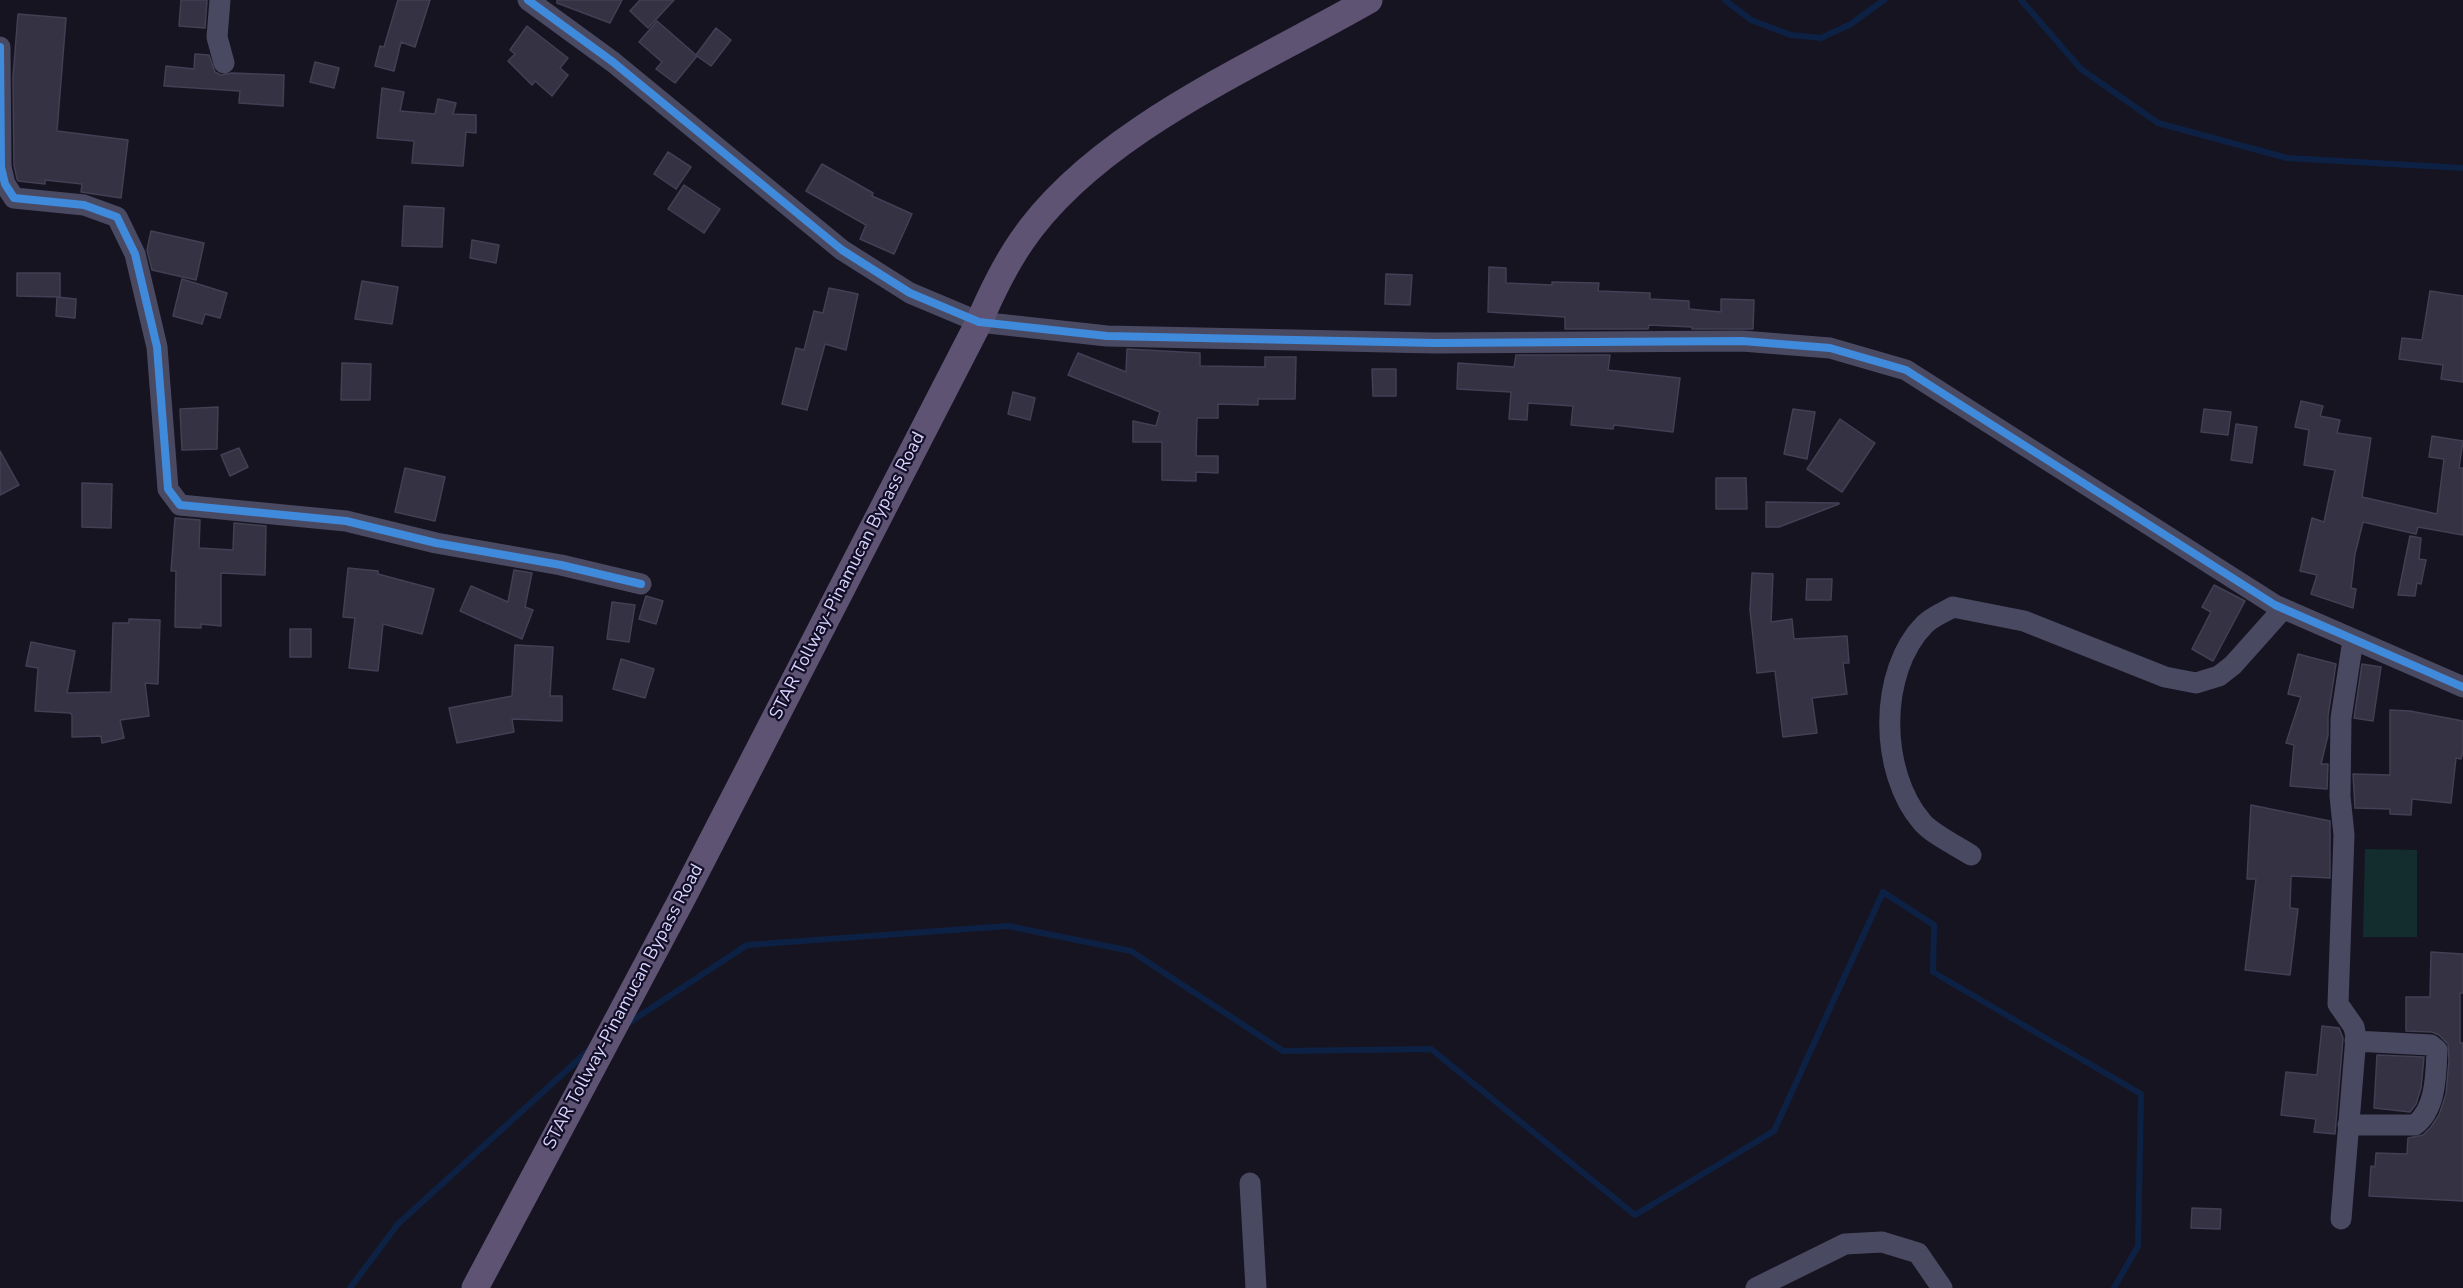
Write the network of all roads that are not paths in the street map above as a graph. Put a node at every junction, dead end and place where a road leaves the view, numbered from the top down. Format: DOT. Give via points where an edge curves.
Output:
graph roads {
  1 [pos="220,0"];
  2 [pos="528,0"];
  3 [pos="1368,0"];
  4 [pos="0,47"];
  5 [pos="224,63"];
  6 [pos="979,322"];
  7 [pos="641,584"];
  8 [pos="2283,609"];
  9 [pos="2353,640"];
  10 [pos="2463,687"];
  11 [pos="1971,855"];
  12 [pos="2355,1041"];
  13 [pos="2348,1125"];
  14 [pos="1250,1183"];
  15 [pos="2341,1219"];
  16 [pos="475,1288"];
  17 [pos="1256,1288"];
  18 [pos="1756,1288"];
  19 [pos="1942,1288"];
  1 -- 5 [label="street" via="217,37"];
  2 -- 6 [label="street" via="613,62 842,250 910,293"];
  3 -- 6 [label="main road, STAR Tollway-Pinamucan Bypass Road" via="1168,111 1088,170 1052,203 1021,241 996,282"];
  4 -- 7 [label="street" via="1,167 14,198 84,205 117,217 135,254 157,347 168,489 180,505 346,521"];
  6 -- 8 [label="street" via="1130,337 1423,343 1742,341 1830,348 1906,370"];
  6 -- 16 [label="main road, STAR Tollway-Pinamucan Bypass Road" via="684,895"];
  8 -- 9 [label="street"];
  8 -- 11 [label="street" via="2233,665 2219,676 2196,683 2165,677 2024,621 1953,607 1927,622 1909,644 1894,680 1890,739 1902,792 1923,824"];
  9 -- 10 [label="street"];
  9 -- 12 [label="street" via="2341,718 2344,835 2338,1004 2354,1027"];
  12 -- 13 [label="street"];
  12 -- 13 [label="street" via="2431,1045 2437,1050 2436,1078 2427,1111 2415,1125"];
  13 -- 15 [label="street"];
  14 -- 17 [label="street"];
  18 -- 19 [label="street" via="1845,1244 1882,1242 1918,1253"];
}
